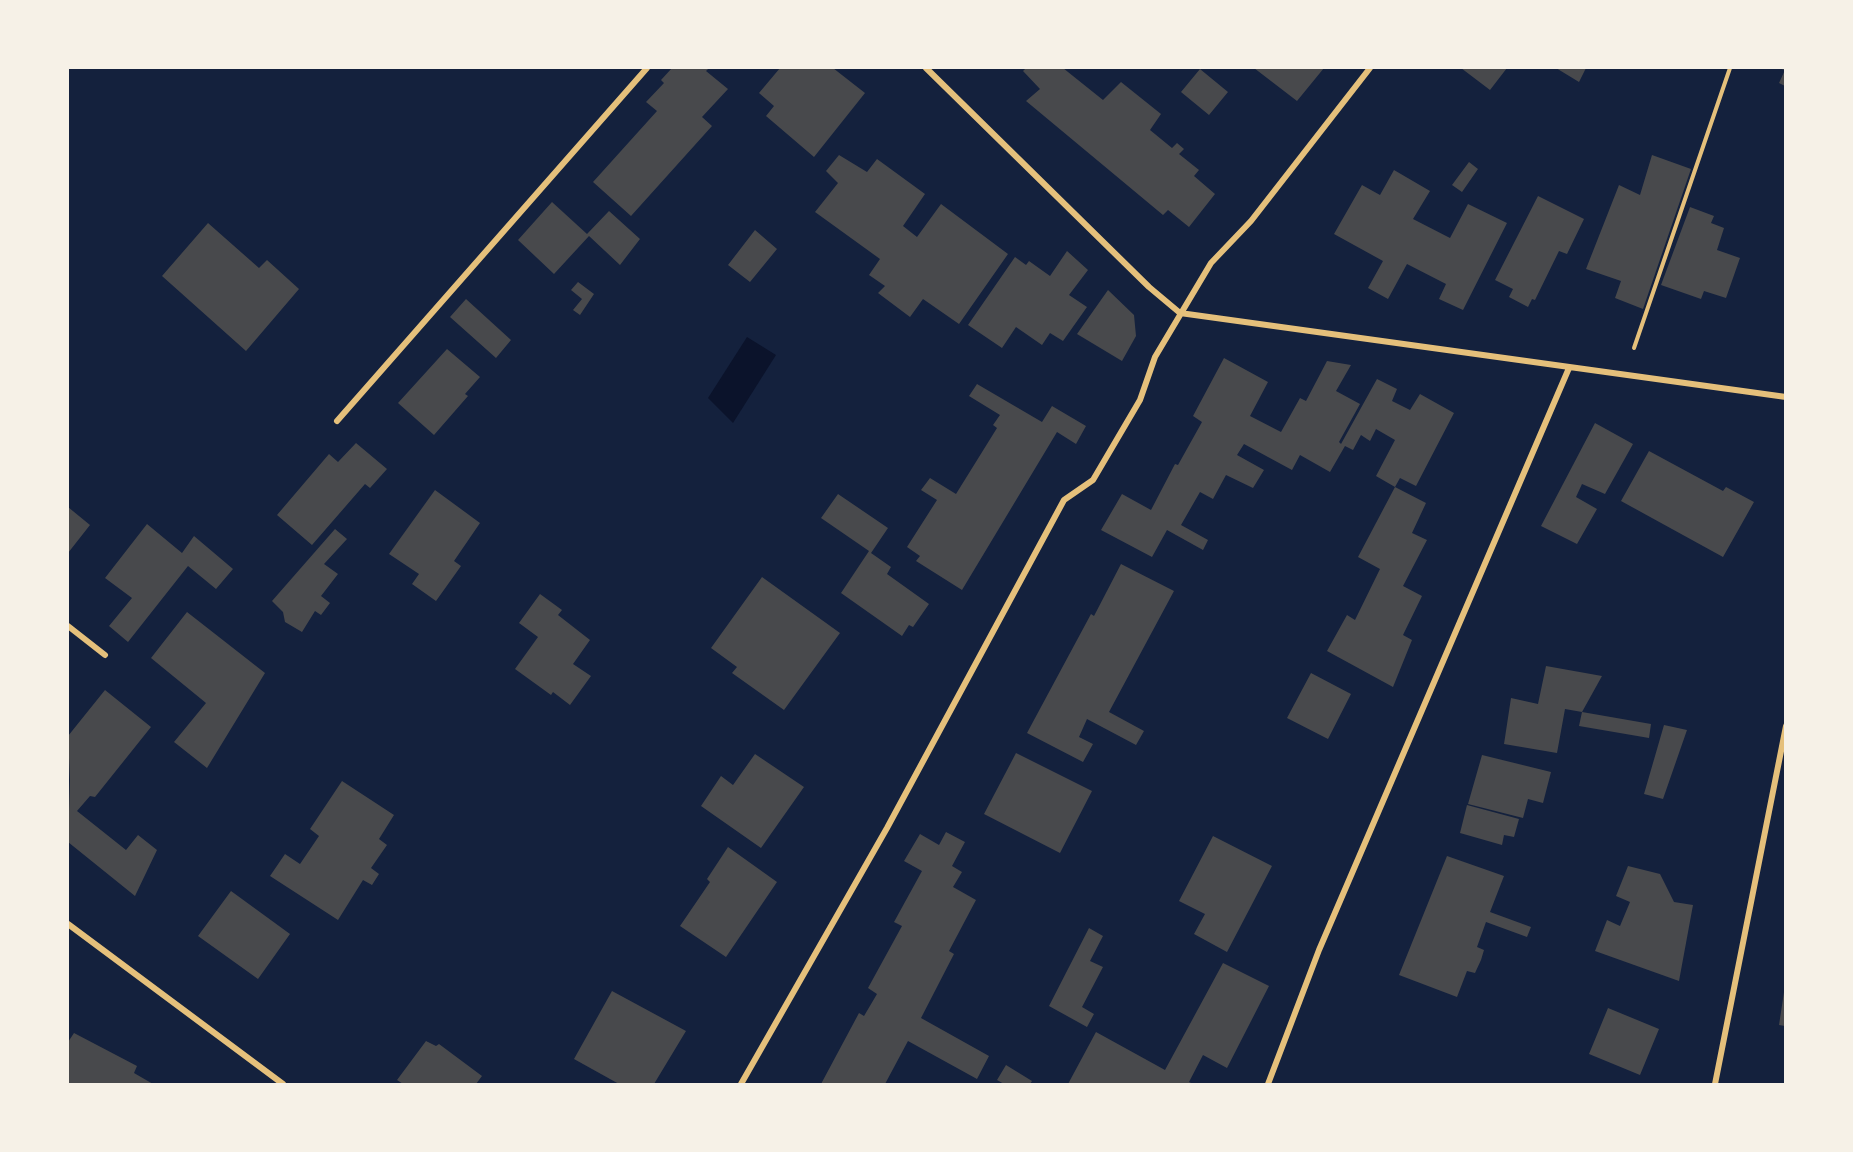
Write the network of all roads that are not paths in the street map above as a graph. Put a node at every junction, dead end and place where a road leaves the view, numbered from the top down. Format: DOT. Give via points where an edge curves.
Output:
graph roads {
  1 [pos="647,68"];
  2 [pos="926,68"];
  3 [pos="1370,68"];
  4 [pos="1180,313"];
  5 [pos="1569,368"];
  6 [pos="1785,397"];
  7 [pos="337,420"];
  8 [pos="68,626"];
  9 [pos="105,655"];
  10 [pos="1785,726"];
  11 [pos="68,924"];
  12 [pos="283,1084"];
  13 [pos="741,1084"];
  14 [pos="1268,1084"];
  15 [pos="1715,1084"];
  1 -- 7 [label="street"];
  2 -- 4 [label="street"];
  3 -- 4 [label="street" via="1251,221 1211,263"];
  4 -- 5 [label="street"];
  4 -- 13 [label="street" via="1155,357 1140,400 1093,480 1064,500"];
  5 -- 6 [label="street"];
  5 -- 14 [label="street" via="1319,950"];
  8 -- 9 [label="street"];
  10 -- 15 [label="street"];
  11 -- 12 [label="street"];
}
